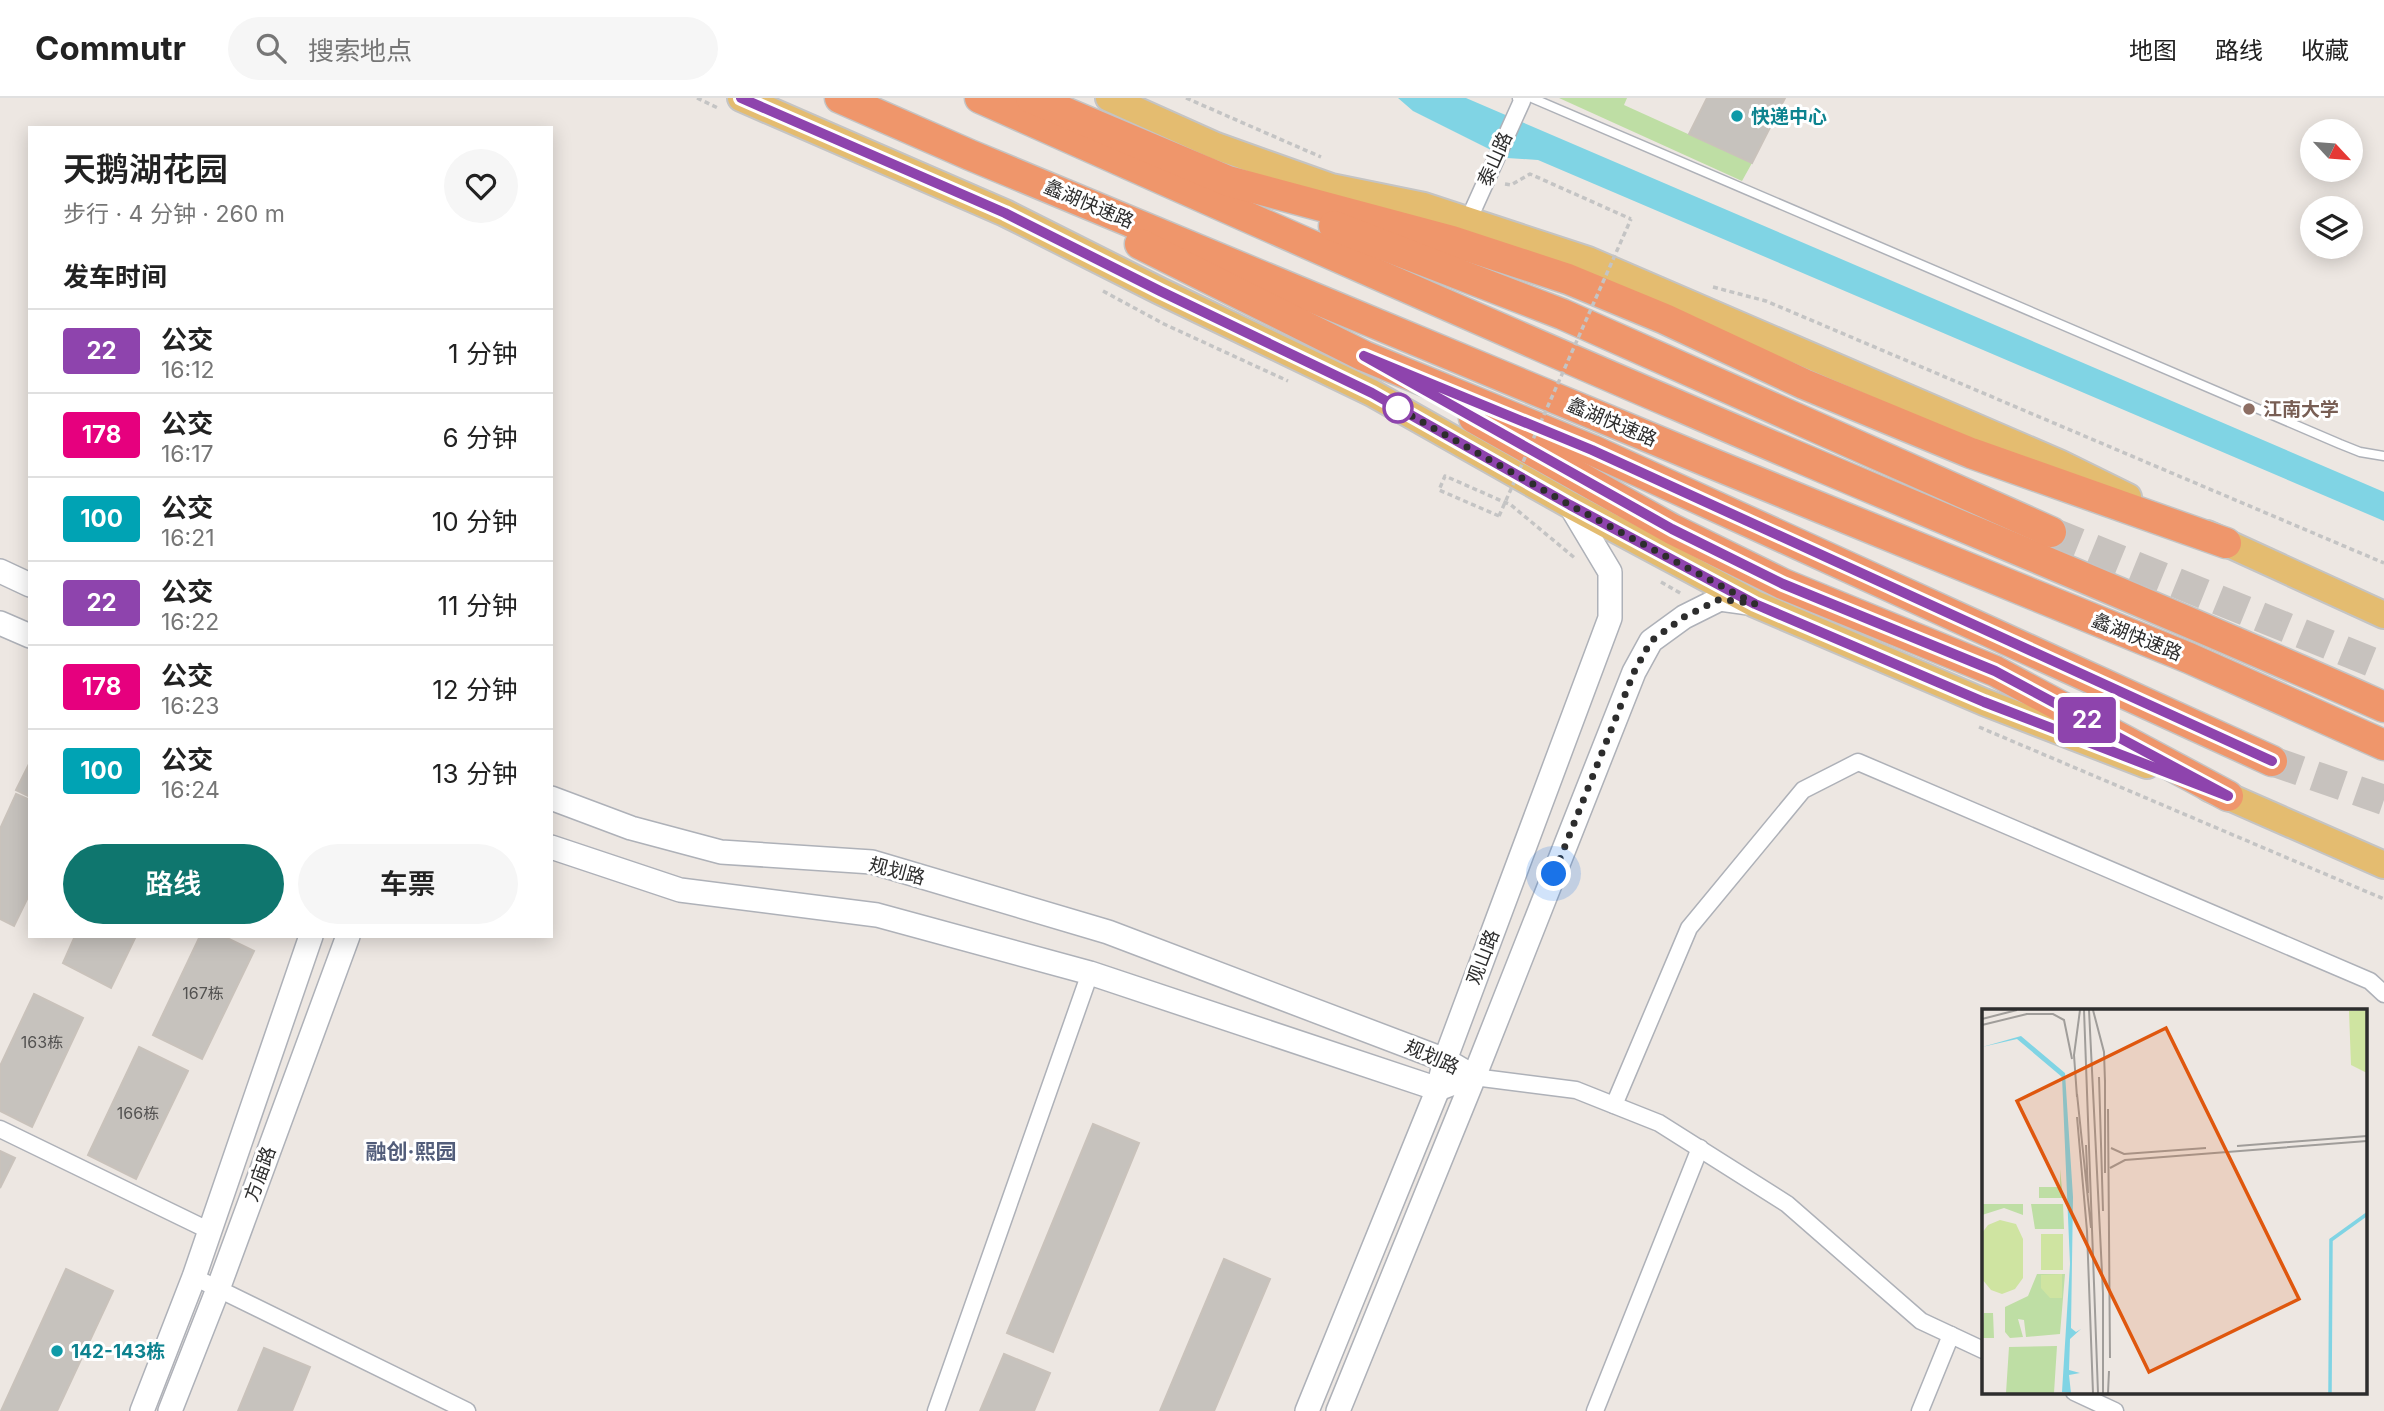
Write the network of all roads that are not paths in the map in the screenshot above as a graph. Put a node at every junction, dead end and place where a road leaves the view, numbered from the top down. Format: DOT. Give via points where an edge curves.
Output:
graph roads {
  1 [pos="741,98"];
  2 [pos="840,98"];
  3 [pos="980,98"];
  4 [pos="1031,98"];
  5 [pos="1109,98"];
  6 [pos="1525,99"];
  7 [pos="970,155"];
  8 [pos="1228,181"];
  9 [pos="1468,221"];
  10 [pos="1364,356"];
  11 [pos="2384,456"];
  12 [pos="1570,505"];
  13 [pos="2052,532"];
  14 [pos="2226,543"];
  15 [pos="0,571"];
  16 [pos="28,583"];
  17 [pos="1755,604"];
  18 [pos="2384,615"];
  19 [pos="0,623"];
  20 [pos="28,635"];
  21 [pos="2384,707"];
  22 [pos="2384,745"];
  23 [pos="2272,761"];
  24 [pos="2228,796"];
  25 [pos="553,798"];
  26 [pos="553,848"];
  27 [pos="2384,865"];
  28 [pos="310,938"];
  29 [pos="347,938"];
  30 [pos="1090,973"];
  31 [pos="2384,994"];
  32 [pos="1445,1060"];
  33 [pos="1474,1077"];
  34 [pos="1438,1089"];
  35 [pos="1614,1105"];
  36 [pos="0,1129"];
  37 [pos="1700,1148"];
  38 [pos="210,1231"];
  39 [pos="194,1277"];
  40 [pos="218,1289"];
  41 [pos="1951,1335"];
  42 [pos="1982,1350"];
  43 [pos="2078,1394"];
  44 [pos="142,1411"];
  45 [pos="170,1411"];
  46 [pos="467,1411"];
  47 [pos="936,1411"];
  48 [pos="1307,1411"];
  49 [pos="1338,1411"];
  50 [pos="1594,1411"];
  51 [pos="1920,1411"];
  52 [pos="2115,1411"];
  1 -- 12 [label="main road" via="1005,213 1372,393"];
  2 -- 7 [label="highway, 蠡湖快速路"];
  3 -- 21 [label="highway, 蠡湖快速路" via="1668,401"];
  4 -- 8 [label="highway"];
  5 -- 9 [label="main road" via="1216,146 1331,187 1424,206"];
  6 -- 9 [label="street, 泰山路"];
  6 -- 11 [label="lane" via="2340,444"];
  7 -- 10 [label="highway"];
  7 -- 22 [label="highway, 蠡湖快速路" via="2189,658"];
  8 -- 13 [label="highway" via="1562,314"];
  8 -- 14 [label="highway" via="1452,241 1568,279 1971,453"];
  9 -- 14 [label="main road" via="1633,278 2059,463"];
  10 -- 23 [label="highway" via="1592,450"];
  10 -- 24 [label="highway" via="1672,529 1783,584 1995,671"];
  12 -- 17 [label="main road"];
  12 -- 32 [label="street, 观山路" via="1610,572 1610,618"];
  14 -- 18 [label="main road"];
  15 -- 16 [label="street"];
  17 -- 24 [label="main road" via="1984,702"];
  17 -- 33 [label="street, 观山路" via="1720,599 1651,641 1634,672"];
  19 -- 20 [label="street"];
  24 -- 27 [label="main road"];
  25 -- 32 [label="street, 规划路" via="631,828 721,852 872,862 1108,932"];
  26 -- 30 [label="street, 规划路" via="680,890 877,915"];
  28 -- 38 [label="street, 方庙路"];
  29 -- 40 [label="street, 方庙路"];
  30 -- 34 [label="street, 规划路"];
  30 -- 47 [label="street"];
  31 -- 35 [label="street" via="2370,981 1858,762 1803,790 1689,928"];
  32 -- 33 [label="street, 规划路"];
  32 -- 34 [label="street, 观山路"];
  33 -- 34 [label="street, 规划路"];
  33 -- 35 [label="street" via="1576,1090"];
  33 -- 49 [label="street, 观山路"];
  34 -- 48 [label="street, 观山路"];
  35 -- 37 [label="street" via="1660,1123"];
  36 -- 38 [label="street"];
  37 -- 41 [label="street" via="1787,1204 1920,1321"];
  37 -- 50 [label="street"];
  38 -- 39 [label="street, 方庙路"];
  39 -- 40 [label="street"];
  39 -- 44 [label="street, 方庙路"];
  40 -- 45 [label="street, 方庙路"];
  40 -- 46 [label="street"];
  41 -- 42 [label="street"];
  41 -- 51 [label="street"];
  43 -- 52 [label="street"];
}
